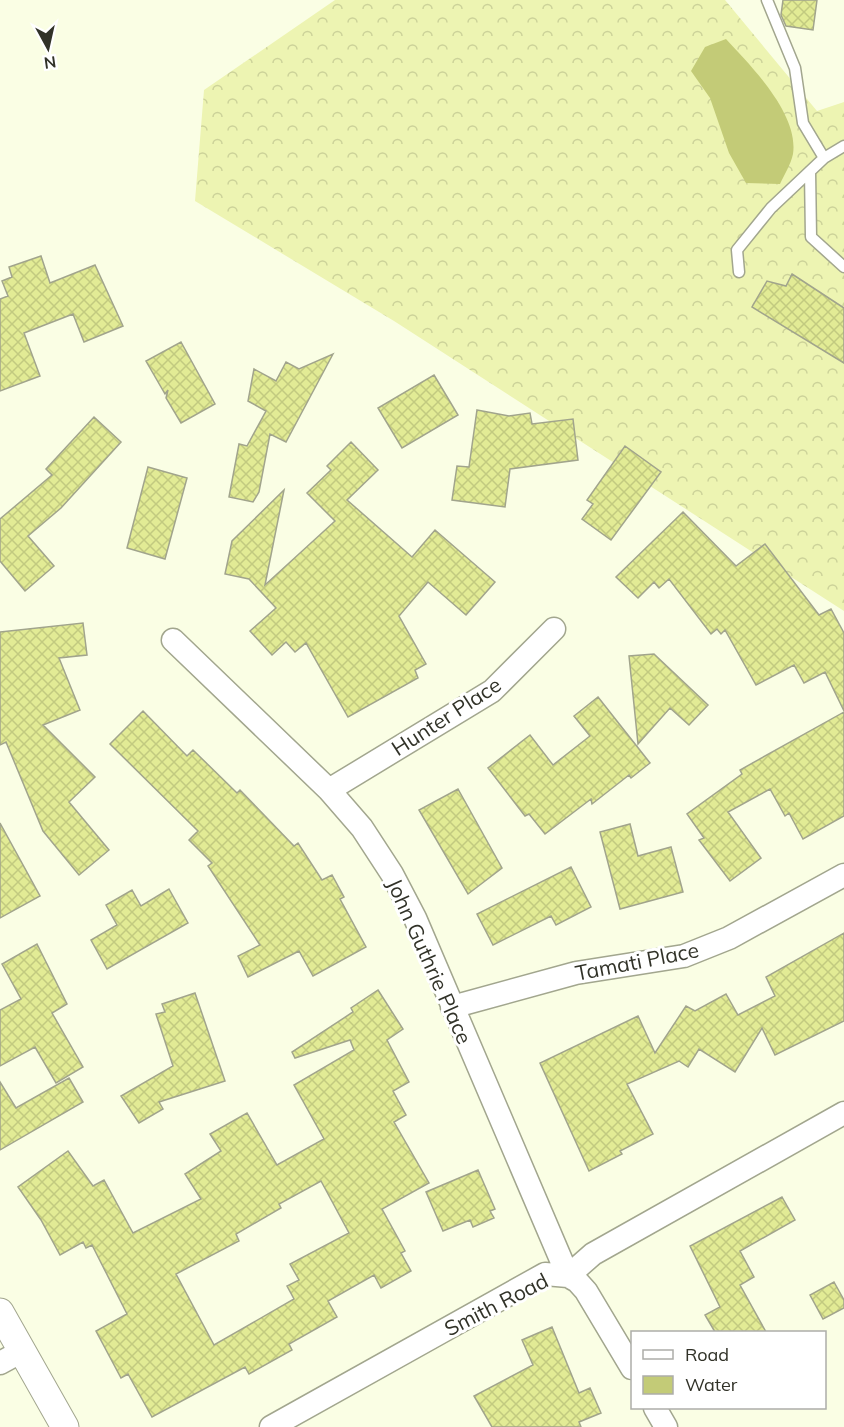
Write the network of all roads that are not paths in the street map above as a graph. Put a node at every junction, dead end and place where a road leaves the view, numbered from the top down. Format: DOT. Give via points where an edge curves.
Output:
graph roads {
  1 [pos="767,0"];
  2 [pos="844,146"];
  3 [pos="824,158"];
  4 [pos="810,171"];
  5 [pos="844,267"];
  6 [pos="739,272"];
  7 [pos="554,629"];
  8 [pos="174,640"];
  9 [pos="329,790"];
  10 [pos="844,876"];
  11 [pos="452,1006"];
  12 [pos="844,1113"];
  13 [pos="568,1276"];
  14 [pos="0,1312"];
  15 [pos="11,1357"];
  16 [pos="631,1365"];
  17 [pos="656,1409"];
  18 [pos="65,1427"];
  19 [pos="271,1427"];
  20 [pos="666,1427"];
  1 -- 3 [label="lane" via="795,68 803,123"];
  2 -- 3 [label="lane"];
  3 -- 4 [label="lane"];
  4 -- 5 [label="lane" via="812,237"];
  4 -- 6 [label="lane" via="771,208 737,250"];
  7 -- 9 [label="street, Hunter Place" via="492,691"];
  8 -- 9 [label="street, John Guthrie Place"];
  9 -- 11 [label="street, John Guthrie Place" via="362,828 392,874"];
  10 -- 11 [label="street, Tamati Place" via="729,938 684,956 576,973"];
  11 -- 13 [label="street, John Guthrie Place"];
  12 -- 13 [label="street, Smith Road" via="593,1254"];
  13 -- 16 [label="street" via="596,1304"];
  13 -- 19 [label="street, Smith Road" via="545,1274"];
  14 -- 15 [label="street"];
  15 -- 18 [label="street"];
  17 -- 20 [label="street"];
}
